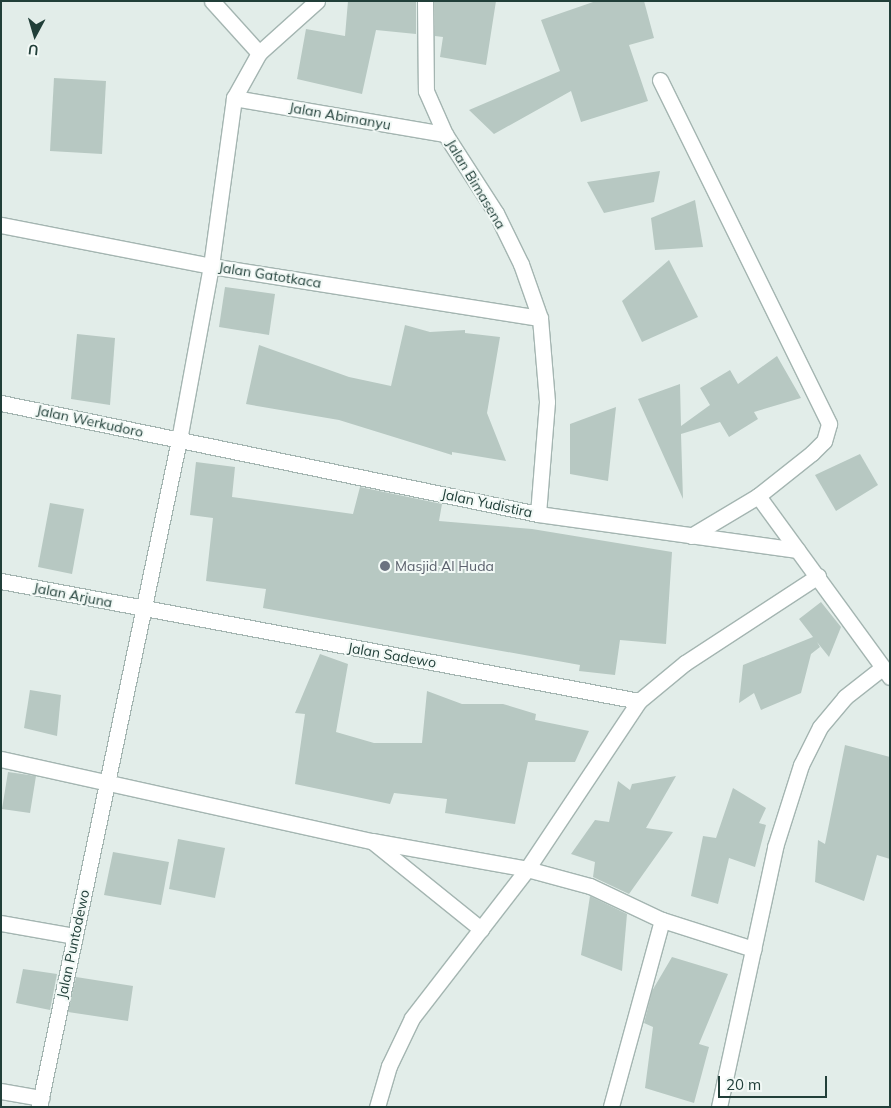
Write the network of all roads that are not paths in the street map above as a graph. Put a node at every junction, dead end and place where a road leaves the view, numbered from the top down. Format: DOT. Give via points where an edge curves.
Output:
graph roads {
  1 [pos="212,1"];
  2 [pos="317,1"];
  3 [pos="425,1"];
  4 [pos="259,53"];
  5 [pos="660,80"];
  6 [pos="234,98"];
  7 [pos="445,134"];
  8 [pos="1,225"];
  9 [pos="211,266"];
  10 [pos="540,318"];
  11 [pos="1,403"];
  12 [pos="179,440"];
  13 [pos="758,496"];
  14 [pos="538,514"];
  15 [pos="691,536"];
  16 [pos="798,550"];
  17 [pos="818,576"];
  18 [pos="1,580"];
  19 [pos="145,610"];
  20 [pos="886,673"];
  21 [pos="639,701"];
  22 [pos="1,760"];
  23 [pos="106,781"];
  24 [pos="372,842"];
  25 [pos="527,869"];
  26 [pos="662,920"];
  27 [pos="1,923"];
  28 [pos="481,929"];
  29 [pos="75,936"];
  30 [pos="753,949"];
  31 [pos="1,1091"];
  32 [pos="40,1102"];
  33 [pos="377,1107"];
  34 [pos="611,1107"];
  35 [pos="719,1107"];
  1 -- 4 [label="street"];
  2 -- 4 [label="street"];
  3 -- 7 [label="street, Jalan Bimasena" via="426,91"];
  4 -- 6 [label="street"];
  5 -- 13 [label="street" via="829,424 824,441 812,454"];
  6 -- 7 [label="street, Jalan Abimanyu"];
  6 -- 9 [label="street, Jalan Puntodewo"];
  7 -- 10 [label="street, Jalan Bimasena" via="496,214 520,264"];
  8 -- 9 [label="street, Jalan Gatotkaca"];
  9 -- 10 [label="street, Jalan Gatotkaca"];
  9 -- 12 [label="street, Jalan Puntodewo"];
  10 -- 14 [label="street, Jalan Bimasena" via="547,402"];
  11 -- 12 [label="street, Jalan Werkudoro"];
  12 -- 14 [label="street, Jalan Yudistira"];
  12 -- 19 [label="street, Jalan Puntodewo"];
  13 -- 15 [label="street"];
  13 -- 16 [label="street"];
  14 -- 15 [label="street, Jalan Yudistira"];
  15 -- 16 [label="street, Jalan Yudistira"];
  16 -- 17 [label="street"];
  17 -- 20 [label="street"];
  17 -- 21 [label="street" via="686,663"];
  18 -- 19 [label="street, Jalan Arjuna"];
  19 -- 21 [label="street, Jalan Sadewo"];
  19 -- 23 [label="street, Jalan Puntodewo"];
  20 -- 30 [label="street" via="845,697 827,719 801,765 775,847"];
  21 -- 25 [label="street"];
  22 -- 23 [label="street"];
  23 -- 24 [label="street"];
  23 -- 29 [label="street, Jalan Puntodewo"];
  24 -- 25 [label="street"];
  24 -- 28 [label="street"];
  25 -- 26 [label="street" via="590,886"];
  25 -- 28 [label="street"];
  26 -- 30 [label="street"];
  26 -- 34 [label="street"];
  27 -- 29 [label="street"];
  28 -- 33 [label="street" via="412,1018 389,1066"];
  29 -- 32 [label="street, Jalan Puntodewo"];
  30 -- 35 [label="street"];
  31 -- 32 [label="street"];
}
